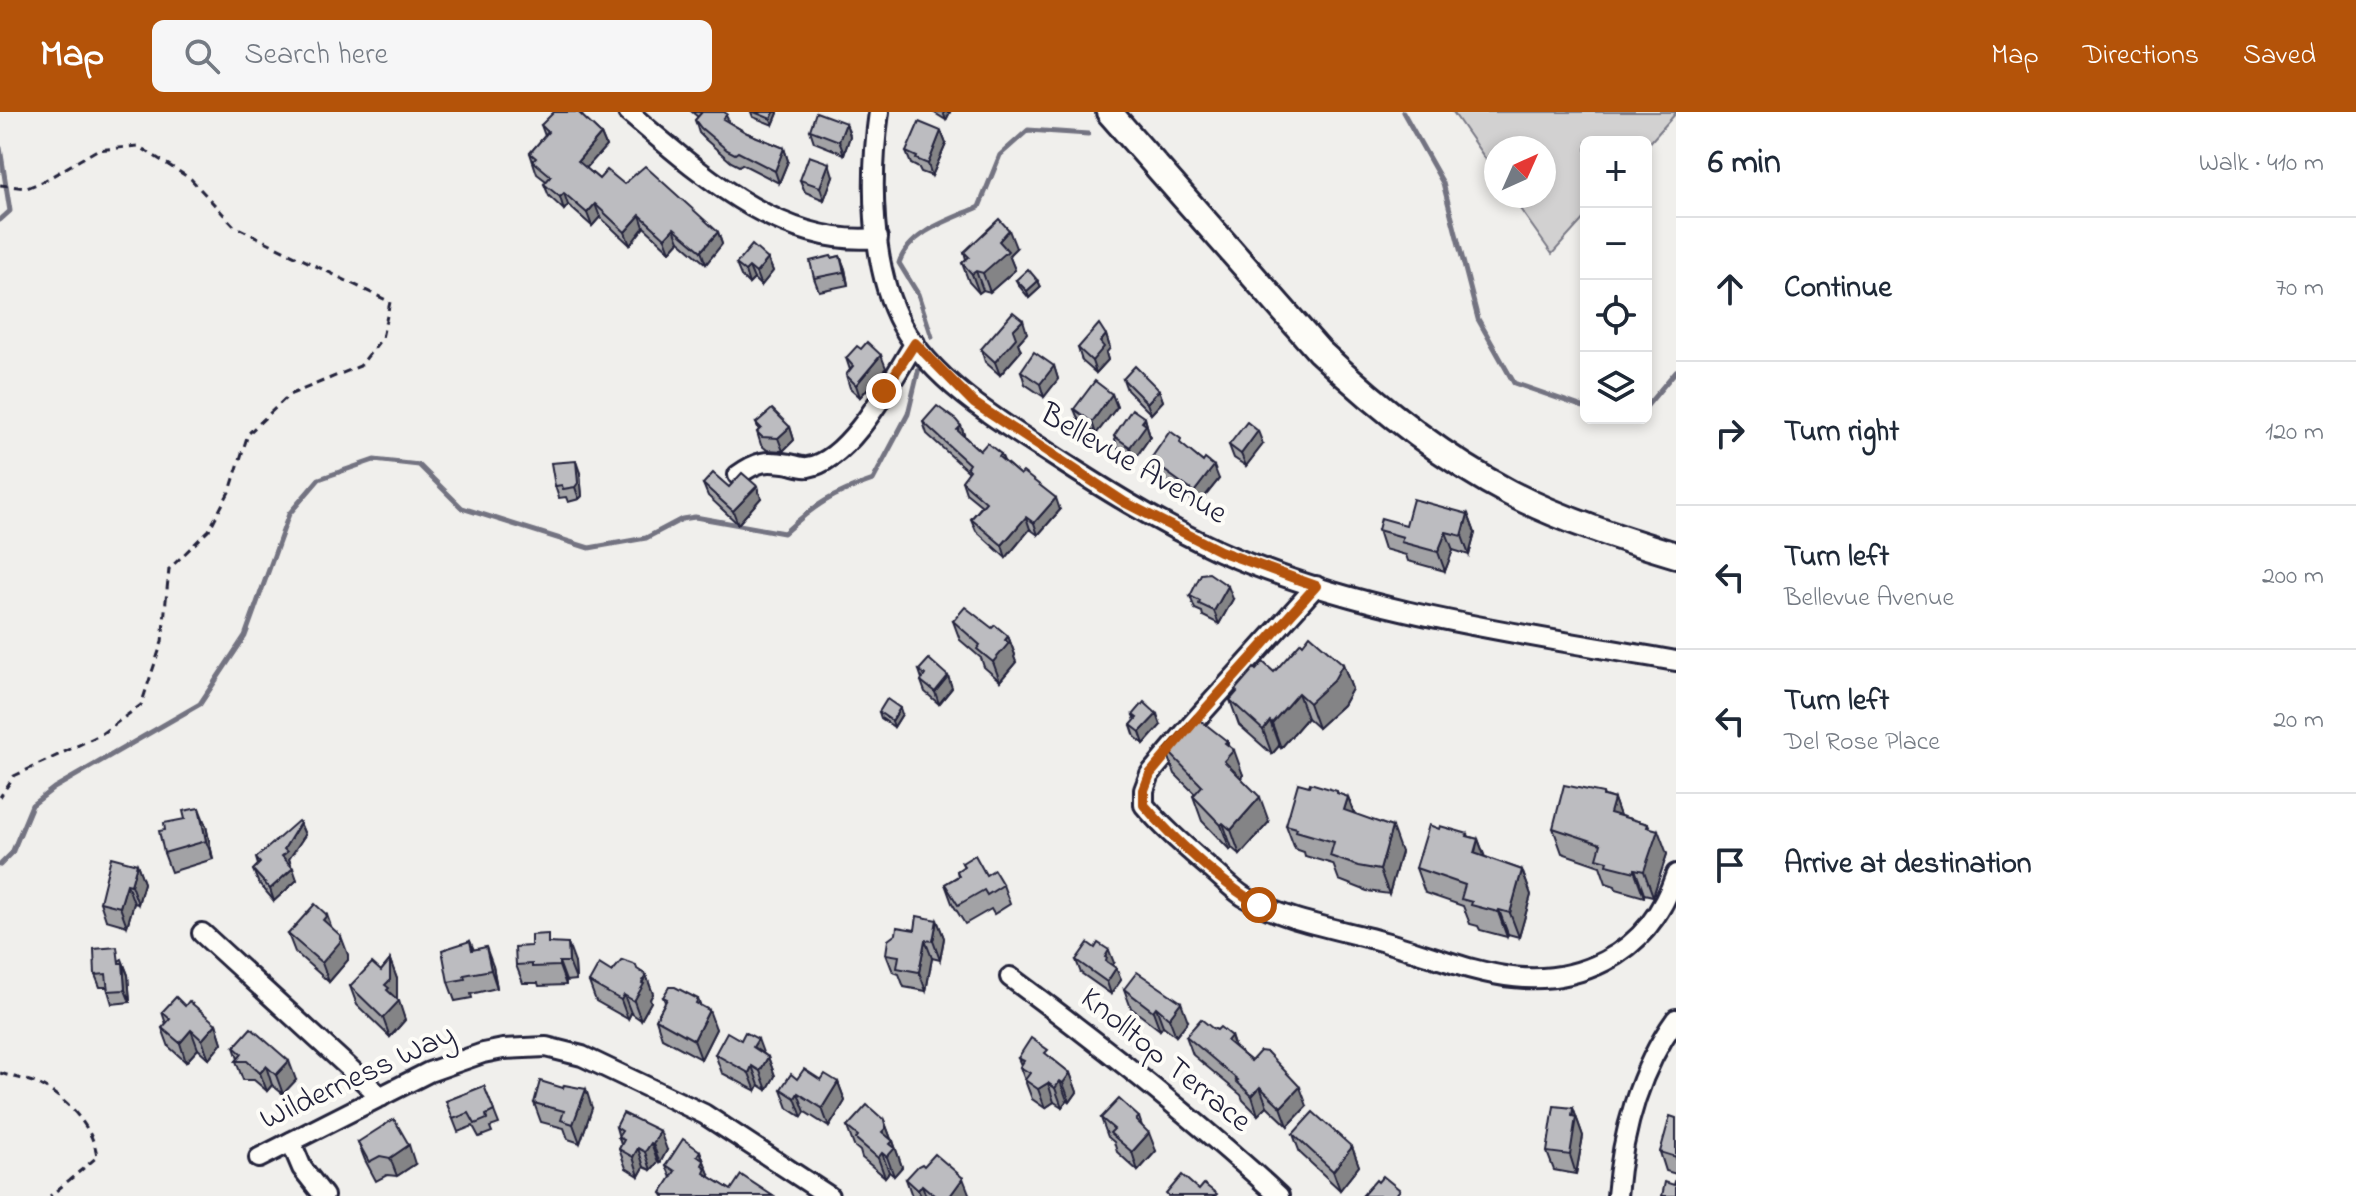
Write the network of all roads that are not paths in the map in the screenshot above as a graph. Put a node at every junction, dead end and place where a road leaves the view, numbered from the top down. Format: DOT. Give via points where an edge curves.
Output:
graph roads {
  1 [pos="628,112"];
  2 [pos="879,112"];
  3 [pos="1109,112"];
  4 [pos="878,238"];
  5 [pos="915,343"];
  6 [pos="738,475"];
  7 [pos="1676,555"];
  8 [pos="1316,586"];
  9 [pos="1676,661"];
  10 [pos="1676,874"];
  11 [pos="202,933"];
  12 [pos="1010,977"];
  13 [pos="1676,1019"];
  14 [pos="381,1097"];
  15 [pos="291,1142"];
  16 [pos="259,1158"];
  17 [pos="324,1196"];
  18 [pos="829,1196"];
  19 [pos="1279,1196"];
  20 [pos="1617,1196"];
  1 -- 4 [label="street" via="707,179 793,227 838,238"];
  2 -- 4 [label="street, Bellevue Avenue" via="873,153"];
  3 -- 7 [label="main road" via="1319,351 1418,436 1533,504 1613,537"];
  4 -- 5 [label="street, Bellevue Avenue" via="892,301"];
  5 -- 6 [label="street" via="869,415 835,453 805,467 754,463"];
  5 -- 8 [label="street, Bellevue Avenue" via="974,403 1124,502 1220,551"];
  8 -- 9 [label="street, Bellevue Avenue" via="1458,623"];
  8 -- 10 [label="street" via="1192,724 1150,774 1144,790 1144,805 1160,824 1240,894 1259,905 1468,968 1540,980 1582,973 1621,953 1641,937 1666,902"];
  11 -- 14 [label="street"];
  12 -- 19 [label="street, Knolltop Terrace" via="1120,1059"];
  13 -- 20 [label="street" via="1648,1070 1624,1135"];
  14 -- 15 [label="street, Wilderness Way"];
  14 -- 18 [label="street, Wilderness Way" via="483,1053 546,1047 582,1056 704,1114"];
  15 -- 16 [label="street, Wilderness Way"];
  15 -- 17 [label="street" via="302,1168"];
}
